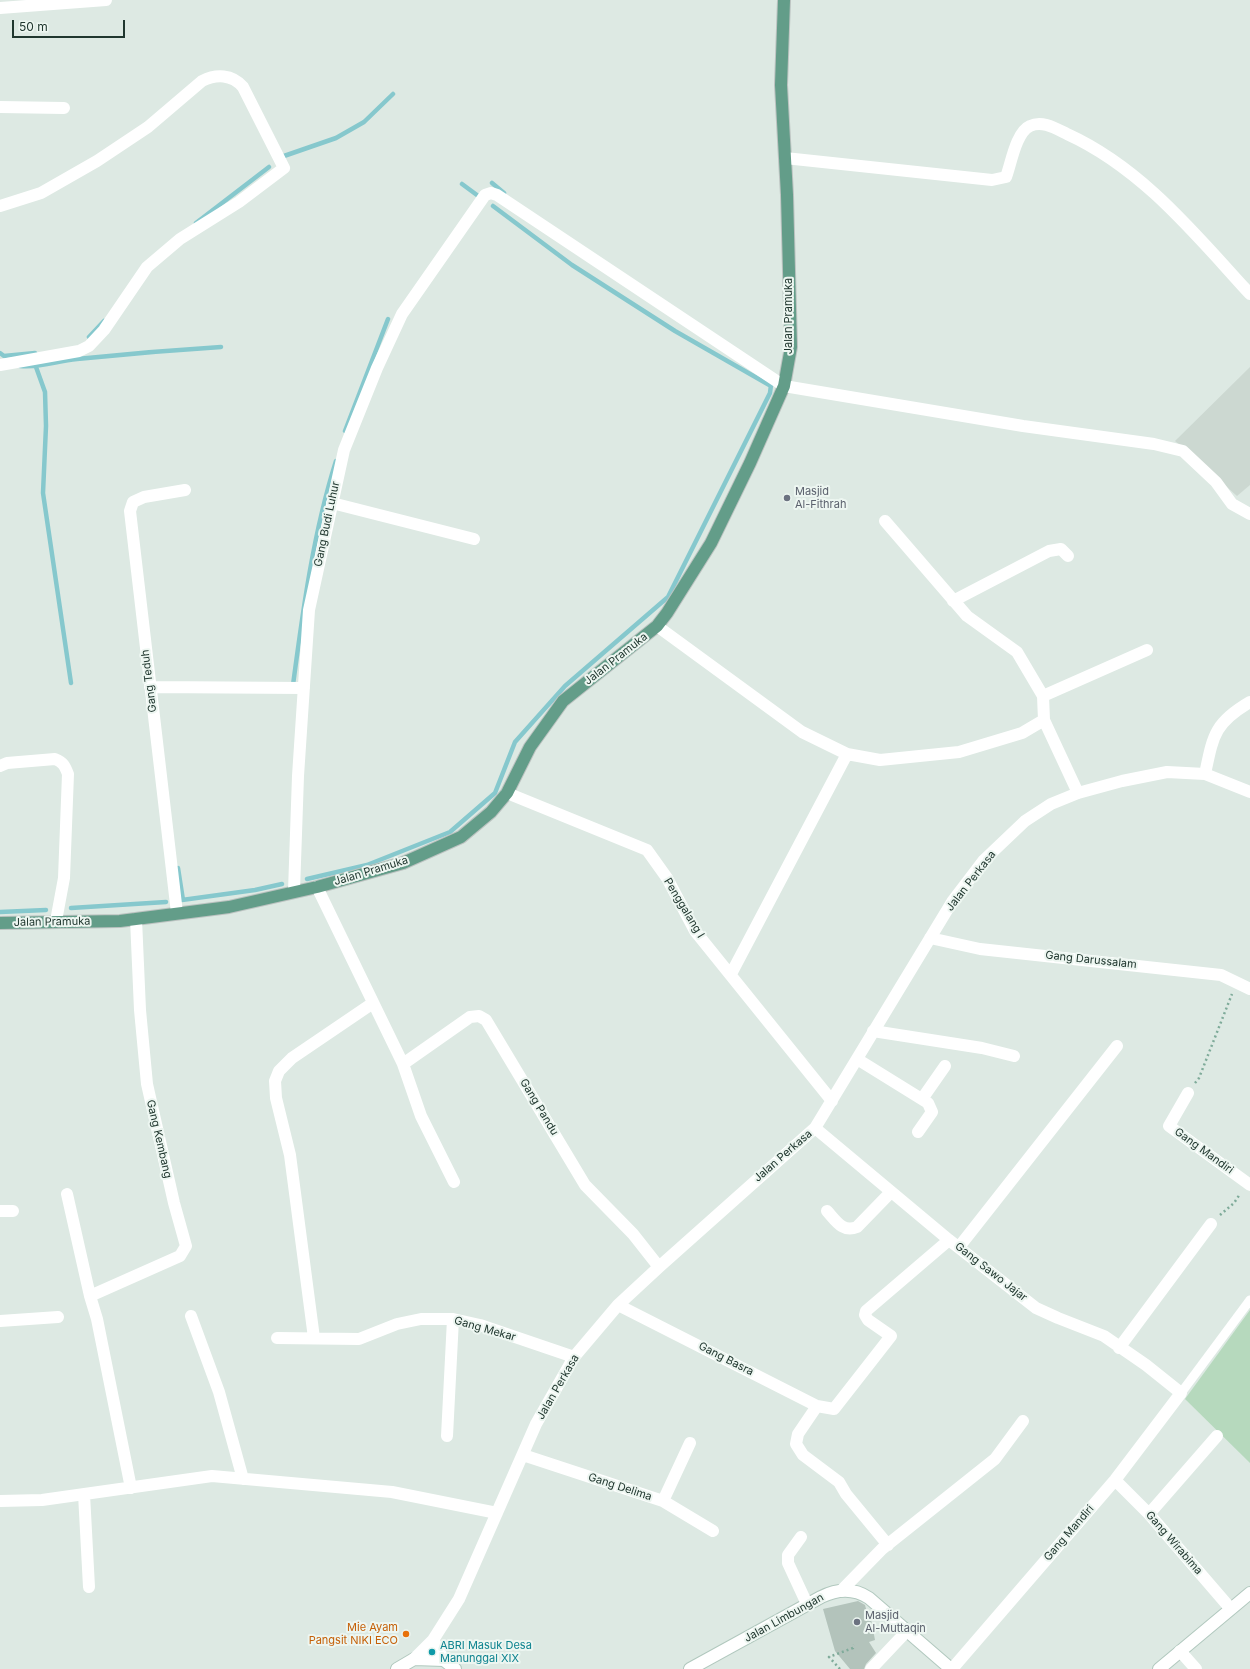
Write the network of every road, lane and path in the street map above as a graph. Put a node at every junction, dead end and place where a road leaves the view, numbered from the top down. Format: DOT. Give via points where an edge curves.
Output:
graph roads {
  1 [pos="106,0"];
  2 [pos="784,0"];
  3 [pos="0,8"];
  4 [pos="0,107"];
  5 [pos="64,108"];
  6 [pos="785,158"];
  7 [pos="0,206"];
  8 [pos="1250,294"];
  9 [pos="0,365"];
  10 [pos="784,386"];
  11 [pos="185,490"];
  12 [pos="332,503"];
  13 [pos="1250,514"];
  14 [pos="886,521"];
  15 [pos="474,539"];
  16 [pos="1068,556"];
  17 [pos="954,600"];
  18 [pos="657,626"];
  19 [pos="1148,650"];
  20 [pos="150,687"];
  21 [pos="304,688"];
  22 [pos="1043,696"];
  23 [pos="1250,702"];
  24 [pos="1044,720"];
  25 [pos="847,754"];
  26 [pos="0,766"];
  27 [pos="1205,774"];
  28 [pos="1250,792"];
  29 [pos="507,793"];
  30 [pos="1078,793"];
  31 [pos="317,887"];
  32 [pos="294,891"];
  33 [pos="177,913"];
  34 [pos="136,919"];
  35 [pos="56,921"];
  36 [pos="0,923"];
  37 [pos="930,938"];
  38 [pos="731,974"];
  39 [pos="1237,982"];
  40 [pos="1250,989"];
  41 [pos="373,1003"];
  42 [pos="873,1031"];
  43 [pos="1117,1046"];
  44 [pos="1014,1056"];
  45 [pos="857,1059"];
  46 [pos="403,1064"];
  47 [pos="946,1066"];
  48 [pos="1188,1093"];
  49 [pos="922,1099"];
  50 [pos="832,1101"];
  51 [pos="815,1128"];
  52 [pos="918,1132"];
  53 [pos="454,1182"];
  54 [pos="1249,1184"];
  55 [pos="891,1192"];
  56 [pos="67,1194"];
  57 [pos="0,1211"];
  58 [pos="13,1211"];
  59 [pos="827,1212"];
  60 [pos="1211,1224"];
  61 [pos="954,1243"];
  62 [pos="659,1267"];
  63 [pos="90,1296"];
  64 [pos="1250,1300"];
  65 [pos="618,1306"];
  66 [pos="190,1316"];
  67 [pos="58,1317"];
  68 [pos="453,1319"];
  69 [pos="0,1321"];
  70 [pos="277,1338"];
  71 [pos="314,1338"];
  72 [pos="1120,1348"];
  73 [pos="574,1357"];
  74 [pos="1181,1393"];
  75 [pos="817,1406"];
  76 [pos="1023,1421"];
  77 [pos="447,1436"];
  78 [pos="1217,1436"];
  79 [pos="690,1443"];
  80 [pos="523,1455"];
  81 [pos="243,1479"];
  82 [pos="1115,1480"];
  83 [pos="131,1488"];
  84 [pos="84,1494"];
  85 [pos="0,1501"];
  86 [pos="663,1501"];
  87 [pos="497,1513"];
  88 [pos="1149,1514"];
  89 [pos="713,1531"];
  90 [pos="802,1537"];
  91 [pos="888,1545"];
  92 [pos="89,1587"];
  93 [pos="841,1591"];
  94 [pos="1250,1593"];
  95 [pos="808,1604"];
  96 [pos="1230,1608"];
  97 [pos="906,1632"];
  98 [pos="433,1640"];
  99 [pos="854,1645"];
  100 [pos="1180,1651"];
  101 [pos="414,1659"];
  102 [pos="444,1660"];
  103 [pos="397,1669"];
  104 [pos="455,1669"];
  105 [pos="690,1669"];
  106 [pos="840,1669"];
  107 [pos="871,1669"];
  108 [pos="951,1669"];
  109 [pos="1159,1669"];
  110 [pos="1196,1669"];
  1 -- 3 [label="street"];
  2 -- 6 [label="main road, Jalan Pramuka" via="781,85"];
  4 -- 5 [label="street"];
  6 -- 8 [label="street" via="985,180 1001,179 1006,177 1022,131 1030,126 1046,124 1090,145 1132,174 1179,218"];
  6 -- 10 [label="main road, Jalan Pramuka" via="791,347"];
  7 -- 9 [label="street" via="41,193 97,161 148,127 202,81 212,76 238,80 284,168 239,202 180,239 147,267 104,330 89,346 79,351"];
  10 -- 12 [label="street, Gang Budi Luhur" via="491,193 486,195 402,314 344,450"];
  10 -- 13 [label="street" via="1023,426 1154,444 1183,451 1216,482 1232,504"];
  10 -- 18 [label="main road, Jalan Pramuka" via="711,543"];
  11 -- 20 [label="street, Gang Teduh" via="144,497 133,502 130,511"];
  12 -- 15 [label="street"];
  12 -- 21 [label="street, Gang Budi Luhur" via="309,610"];
  14 -- 17 [label="street"];
  16 -- 17 [label="street" via="1061,549 1049,551"];
  17 -- 22 [label="street" via="967,616 1017,652"];
  18 -- 25 [label="street" via="802,732"];
  18 -- 29 [label="main road, Jalan Pramuka" via="563,701 530,747"];
  19 -- 22 [label="street"];
  20 -- 21 [label="street"];
  20 -- 33 [label="street, Gang Teduh"];
  21 -- 32 [label="street, Gang Budi Luhur"];
  22 -- 24 [label="street"];
  23 -- 27 [label="street" via="1232,713 1219,727"];
  24 -- 25 [label="street" via="1022,733 959,752 880,760"];
  24 -- 30 [label="street"];
  25 -- 38 [label="street"];
  26 -- 35 [label="street" via="7,763 55,759 61,761 68,774 64,878"];
  27 -- 28 [label="street, Jalan Perkasa"];
  27 -- 30 [label="street, Jalan Perkasa" via="1167,772"];
  29 -- 31 [label="main road, Jalan Pramuka" via="461,838 403,863"];
  29 -- 38 [label="street, Penggalang I" via="647,850 667,878 695,931"];
  30 -- 37 [label="street, Jalan Perkasa" via="1051,804 1025,822 984,860 952,902"];
  31 -- 32 [label="main road, Jalan Pramuka"];
  31 -- 41 [label="street"];
  32 -- 33 [label="main road, Jalan Pramuka" via="229,907"];
  33 -- 34 [label="main road, Jalan Pramuka"];
  34 -- 35 [label="main road, Jalan Pramuka"];
  34 -- 63 [label="street, Gang Kembang" via="140,1010 147,1084 186,1246 180,1256"];
  35 -- 36 [label="main road, Jalan Pramuka"];
  37 -- 39 [label="street, Gang Darussalam" via="980,949 1221,975"];
  37 -- 42 [label="street, Jalan Perkasa"];
  38 -- 50 [label="street, Penggalang I"];
  39 -- 40 [label="street, Gang Darussalam"];
  39 -- 48 [label="path" via="1199,1078"];
  41 -- 46 [label="street"];
  41 -- 71 [label="street" via="292,1058 279,1071 275,1081 276,1098 290,1155"];
  42 -- 44 [label="street" via="982,1048"];
  42 -- 45 [label="street, Jalan Perkasa"];
  43 -- 61 [label="street"];
  45 -- 49 [label="street"];
  45 -- 50 [label="street, Jalan Perkasa"];
  46 -- 53 [label="street" via="421,1116"];
  46 -- 62 [label="street, Gang Pandu" via="470,1017 479,1016 486,1020 585,1185 633,1234"];
  47 -- 49 [label="street"];
  48 -- 54 [label="street, Gang Mandiri" via="1169,1126"];
  49 -- 52 [label="street" via="932,1107 932,1112"];
  50 -- 51 [label="street, Jalan Perkasa"];
  51 -- 55 [label="street, Gang Sawo Jajar"];
  51 -- 62 [label="street, Jalan Perkasa"];
  54 -- 60 [label="path" via="1234,1203"];
  55 -- 59 [label="street" via="857,1227 850,1230 843,1228"];
  55 -- 61 [label="street, Gang Sawo Jajar"];
  56 -- 63 [label="street"];
  57 -- 58 [label="street"];
  60 -- 72 [label="street"];
  61 -- 72 [label="street, Gang Sawo Jajar" via="1036,1308 1104,1336"];
  61 -- 75 [label="street, Gang Basra" via="866,1311 865,1316 868,1320 891,1336 834,1410"];
  62 -- 65 [label="street, Jalan Perkasa"];
  63 -- 83 [label="street" via="97,1319"];
  64 -- 74 [label="lane"];
  65 -- 73 [label="street, Jalan Perkasa"];
  65 -- 75 [label="street, Gang Basra"];
  66 -- 81 [label="street" via="220,1392"];
  67 -- 69 [label="street"];
  68 -- 71 [label="street, Gang Mekar" via="421,1319 397,1324 359,1339"];
  68 -- 73 [label="street, Gang Mekar" via="480,1325"];
  68 -- 77 [label="street"];
  70 -- 71 [label="street, Gang Mekar"];
  72 -- 74 [label="street, Gang Sawo Jajar"];
  73 -- 80 [label="street, Jalan Perkasa" via="536,1424"];
  74 -- 82 [label="street, Gang Mandiri"];
  75 -- 91 [label="street" via="798,1434 796,1444 803,1455 839,1482"];
  76 -- 91 [label="street" via="994,1459"];
  78 -- 88 [label="street"];
  79 -- 86 [label="street"];
  80 -- 86 [label="street, Gang Delima"];
  80 -- 87 [label="street, Jalan Perkasa"];
  81 -- 83 [label="street" via="212,1476"];
  81 -- 87 [label="street" via="392,1492"];
  82 -- 88 [label="street, Gang Wirabima"];
  82 -- 108 [label="street, Gang Mandiri"];
  83 -- 84 [label="street"];
  84 -- 85 [label="street" via="42,1500"];
  84 -- 92 [label="street"];
  86 -- 89 [label="street, Gang Delima"];
  87 -- 98 [label="street, Jalan Perkasa" via="459,1599"];
  88 -- 96 [label="street, Gang Wirabima"];
  90 -- 95 [label="street" via="788,1555 788,1563"];
  91 -- 93 [label="street"];
  93 -- 95 [label="street, Jalan Limbungan" via="829,1593"];
  93 -- 97 [label="street, Jalan Limbungan" via="862,1594"];
  94 -- 96 [label="street"];
  95 -- 105 [label="street, Jalan Limbungan"];
  96 -- 100 [label="street"];
  97 -- 107 [label="street"];
  97 -- 108 [label="street, Jalan Limbungan"];
  98 -- 101 [label="street, Jalan Perkasa"];
  98 -- 102 [label="street"];
  99 -- 106 [label="path" via="853,1648 829,1657"];
  100 -- 109 [label="street"];
  100 -- 110 [label="street"];
  101 -- 102 [label="street"];
  101 -- 103 [label="street"];
  102 -- 104 [label="street"];
}
